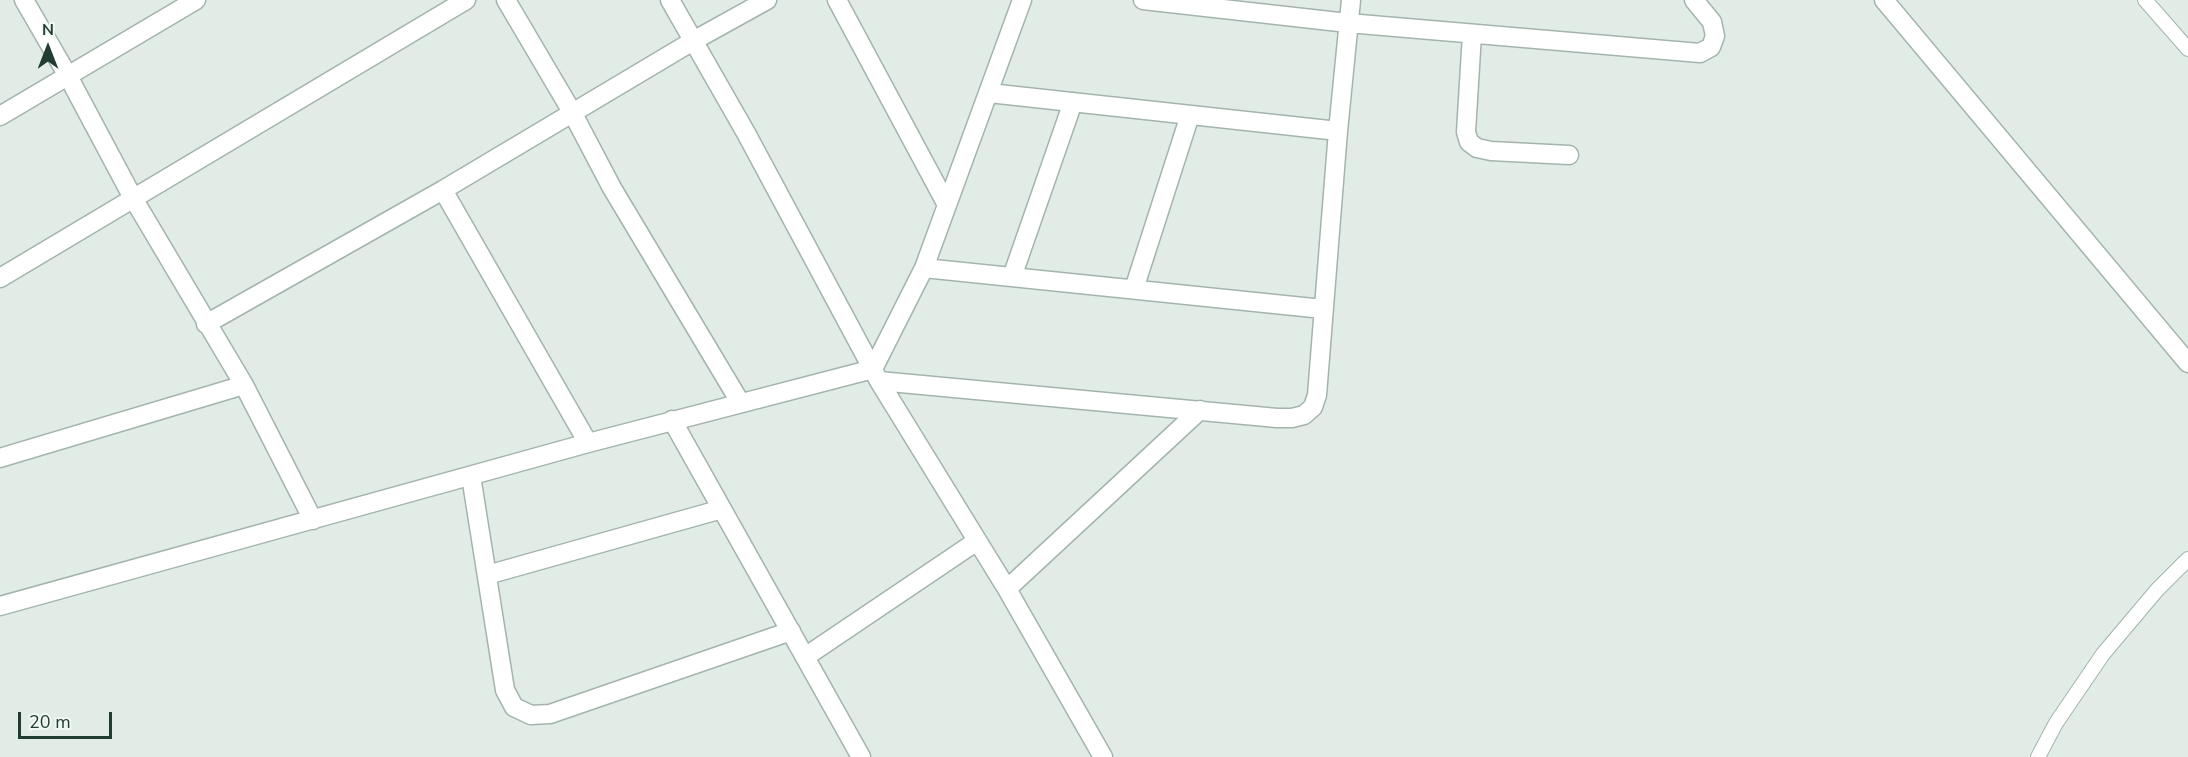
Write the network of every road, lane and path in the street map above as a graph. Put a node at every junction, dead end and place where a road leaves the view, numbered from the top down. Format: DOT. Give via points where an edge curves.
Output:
graph roads {
  1 [pos="24,0"];
  2 [pos="196,0"];
  3 [pos="465,0"];
  4 [pos="506,0"];
  5 [pos="669,0"];
  6 [pos="767,0"];
  7 [pos="837,0"];
  8 [pos="1022,0"];
  9 [pos="1143,0"];
  10 [pos="1351,0"];
  11 [pos="1694,0"];
  12 [pos="1884,0"];
  13 [pos="2145,0"];
  14 [pos="1348,23"];
  15 [pos="1472,34"];
  16 [pos="693,41"];
  17 [pos="2188,50"];
  18 [pos="68,76"];
  19 [pos="989,93"];
  20 [pos="1073,102"];
  21 [pos="572,112"];
  22 [pos="1190,115"];
  23 [pos="0,116"];
  24 [pos="1338,131"];
  25 [pos="1569,155"];
  26 [pos="443,190"];
  27 [pos="133,198"];
  28 [pos="947,204"];
  29 [pos="924,268"];
  30 [pos="1011,277"];
  31 [pos="0,278"];
  32 [pos="1134,289"];
  33 [pos="1323,309"];
  34 [pos="206,324"];
  35 [pos="2188,363"];
  36 [pos="876,375"];
  37 [pos="244,385"];
  38 [pos="740,402"];
  39 [pos="1200,410"];
  40 [pos="678,431"];
  41 [pos="588,443"];
  42 [pos="0,458"];
  43 [pos="474,488"];
  44 [pos="722,509"];
  45 [pos="313,520"];
  46 [pos="977,541"];
  47 [pos="2188,559"];
  48 [pos="487,575"];
  49 [pos="1007,589"];
  50 [pos="0,606"];
  51 [pos="790,631"];
  52 [pos="805,657"];
  53 [pos="861,757"];
  54 [pos="1103,757"];
  55 [pos="2038,757"];
  1 -- 18 [label="street"];
  2 -- 18 [label="street"];
  3 -- 27 [label="street"];
  4 -- 21 [label="street"];
  5 -- 16 [label="street"];
  6 -- 16 [label="street"];
  7 -- 28 [label="street"];
  8 -- 19 [label="street"];
  9 -- 14 [label="street"];
  10 -- 14 [label="street"];
  11 -- 15 [label="street" via="1712,22 1715,36 1711,47 1700,53"];
  12 -- 35 [label="street"];
  13 -- 17 [label="lane"];
  14 -- 15 [label="street"];
  14 -- 24 [label="street"];
  15 -- 25 [label="street" via="1466,132 1469,142 1491,151"];
  16 -- 21 [label="street"];
  16 -- 36 [label="street"];
  18 -- 23 [label="street"];
  18 -- 27 [label="street"];
  19 -- 20 [label="street"];
  19 -- 28 [label="street"];
  20 -- 22 [label="street"];
  20 -- 30 [label="street"];
  21 -- 26 [label="street"];
  21 -- 38 [label="street" via="612,188"];
  22 -- 24 [label="street"];
  22 -- 32 [label="street"];
  24 -- 33 [label="street"];
  26 -- 34 [label="street"];
  26 -- 41 [label="street"];
  27 -- 31 [label="street"];
  27 -- 34 [label="street"];
  28 -- 29 [label="street"];
  29 -- 30 [label="street"];
  29 -- 36 [label="street"];
  30 -- 32 [label="street"];
  32 -- 33 [label="street"];
  33 -- 39 [label="street" via="1317,395 1304,415 1277,418"];
  34 -- 37 [label="street"];
  36 -- 38 [label="street"];
  36 -- 39 [label="street"];
  36 -- 46 [label="street"];
  37 -- 42 [label="street"];
  37 -- 45 [label="street"];
  38 -- 40 [label="street"];
  39 -- 49 [label="street"];
  40 -- 41 [label="street"];
  40 -- 44 [label="street"];
  41 -- 43 [label="street"];
  43 -- 45 [label="street"];
  43 -- 48 [label="street"];
  44 -- 48 [label="street"];
  44 -- 51 [label="street"];
  45 -- 50 [label="street"];
  46 -- 49 [label="street"];
  46 -- 52 [label="street"];
  47 -- 55 [label="lane" via="2103,654"];
  48 -- 51 [label="street" via="505,690 514,707 531,715 550,714"];
  49 -- 54 [label="street"];
  51 -- 52 [label="street"];
  52 -- 53 [label="street"];
}
